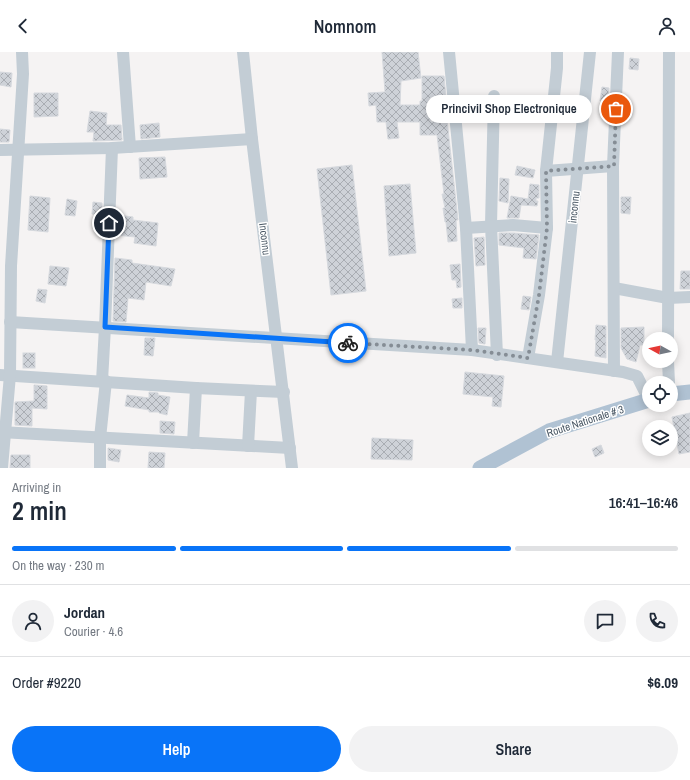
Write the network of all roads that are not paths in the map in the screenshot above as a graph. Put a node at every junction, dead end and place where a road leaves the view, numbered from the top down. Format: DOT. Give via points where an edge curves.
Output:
graph roads {
  1 [pos="22,52"];
  2 [pos="123,52"];
  3 [pos="243,52"];
  4 [pos="449,52"];
  5 [pos="557,52"];
  6 [pos="590,52"];
  7 [pos="618,52"];
  8 [pos="669,52"];
  9 [pos="494,96"];
  10 [pos="252,139"];
  11 [pos="130,147"];
  12 [pos="112,148"];
  13 [pos="0,150"];
  14 [pos="18,151"];
  15 [pos="614,166"];
  16 [pos="578,168"];
  17 [pos="546,171"];
  18 [pos="492,225"];
  19 [pos="466,228"];
  20 [pos="547,228"];
  21 [pos="6,265"];
  22 [pos="614,288"];
  23 [pos="690,297"];
  24 [pos="668,298"];
  25 [pos="6,325"];
  26 [pos="105,327"];
  27 [pos="668,332"];
  28 [pos="278,339"];
  29 [pos="472,350"];
  30 [pos="497,354"];
  31 [pos="528,358"];
  32 [pos="557,362"];
  33 [pos="614,371"];
  34 [pos="5,375"];
  35 [pos="104,381"];
  36 [pos="642,386"];
  37 [pos="196,388"];
  38 [pos="251,391"];
  39 [pos="284,392"];
  40 [pos="690,392"];
  41 [pos="678,393"];
  42 [pos="642,402"];
  43 [pos="3,432"];
  44 [pos="100,438"];
  45 [pos="193,443"];
  46 [pos="248,446"];
  47 [pos="290,448"];
  48 [pos="2,468"];
  49 [pos="100,468"];
  50 [pos="292,468"];
  51 [pos="480,468"];
  1 -- 14 [label="street"];
  2 -- 11 [label="street"];
  3 -- 10 [label="street, Inconnu"];
  4 -- 19 [label="street"];
  5 -- 17 [label="street"];
  6 -- 16 [label="street, inconnu"];
  7 -- 15 [label="street"];
  8 -- 24 [label="street"];
  9 -- 18 [label="street"];
  10 -- 11 [label="street"];
  10 -- 28 [label="street, Inconnu"];
  11 -- 12 [label="street"];
  12 -- 14 [label="street"];
  12 -- 26 [label="street"];
  13 -- 14 [label="street"];
  14 -- 21 [label="street"];
  15 -- 16 [label="street"];
  15 -- 22 [label="street"];
  16 -- 17 [label="street"];
  16 -- 32 [label="street, inconnu"];
  17 -- 20 [label="street"];
  18 -- 19 [label="street"];
  18 -- 20 [label="street"];
  18 -- 30 [label="street"];
  19 -- 29 [label="street"];
  20 -- 31 [label="street"];
  21 -- 25 [label="street"];
  22 -- 24 [label="street"];
  22 -- 33 [label="street"];
  23 -- 24 [label="street"];
  24 -- 27 [label="street"];
  25 -- 26 [label="street"];
  25 -- 34 [label="street"];
  26 -- 28 [label="street"];
  26 -- 35 [label="street"];
  28 -- 29 [label="street"];
  28 -- 39 [label="street, Inconnu"];
  29 -- 30 [label="street"];
  30 -- 31 [label="street"];
  31 -- 32 [label="street"];
  32 -- 33 [label="street"];
  33 -- 36 [label="street" via="637,376"];
  34 -- 35 [label="street"];
  34 -- 43 [label="street"];
  35 -- 37 [label="street"];
  35 -- 44 [label="street"];
  37 -- 38 [label="street"];
  37 -- 45 [label="street"];
  38 -- 39 [label="street"];
  38 -- 46 [label="street"];
  39 -- 47 [label="street, Inconnu"];
  40 -- 41 [label="main road"];
  42 -- 51 [label="main road, Route Nationale # 3" via="549,431"];
  43 -- 44 [label="street"];
  43 -- 48 [label="street"];
  44 -- 45 [label="street"];
  44 -- 49 [label="street"];
  45 -- 46 [label="street"];
  46 -- 47 [label="street"];
  47 -- 50 [label="street, Inconnu"];
}
